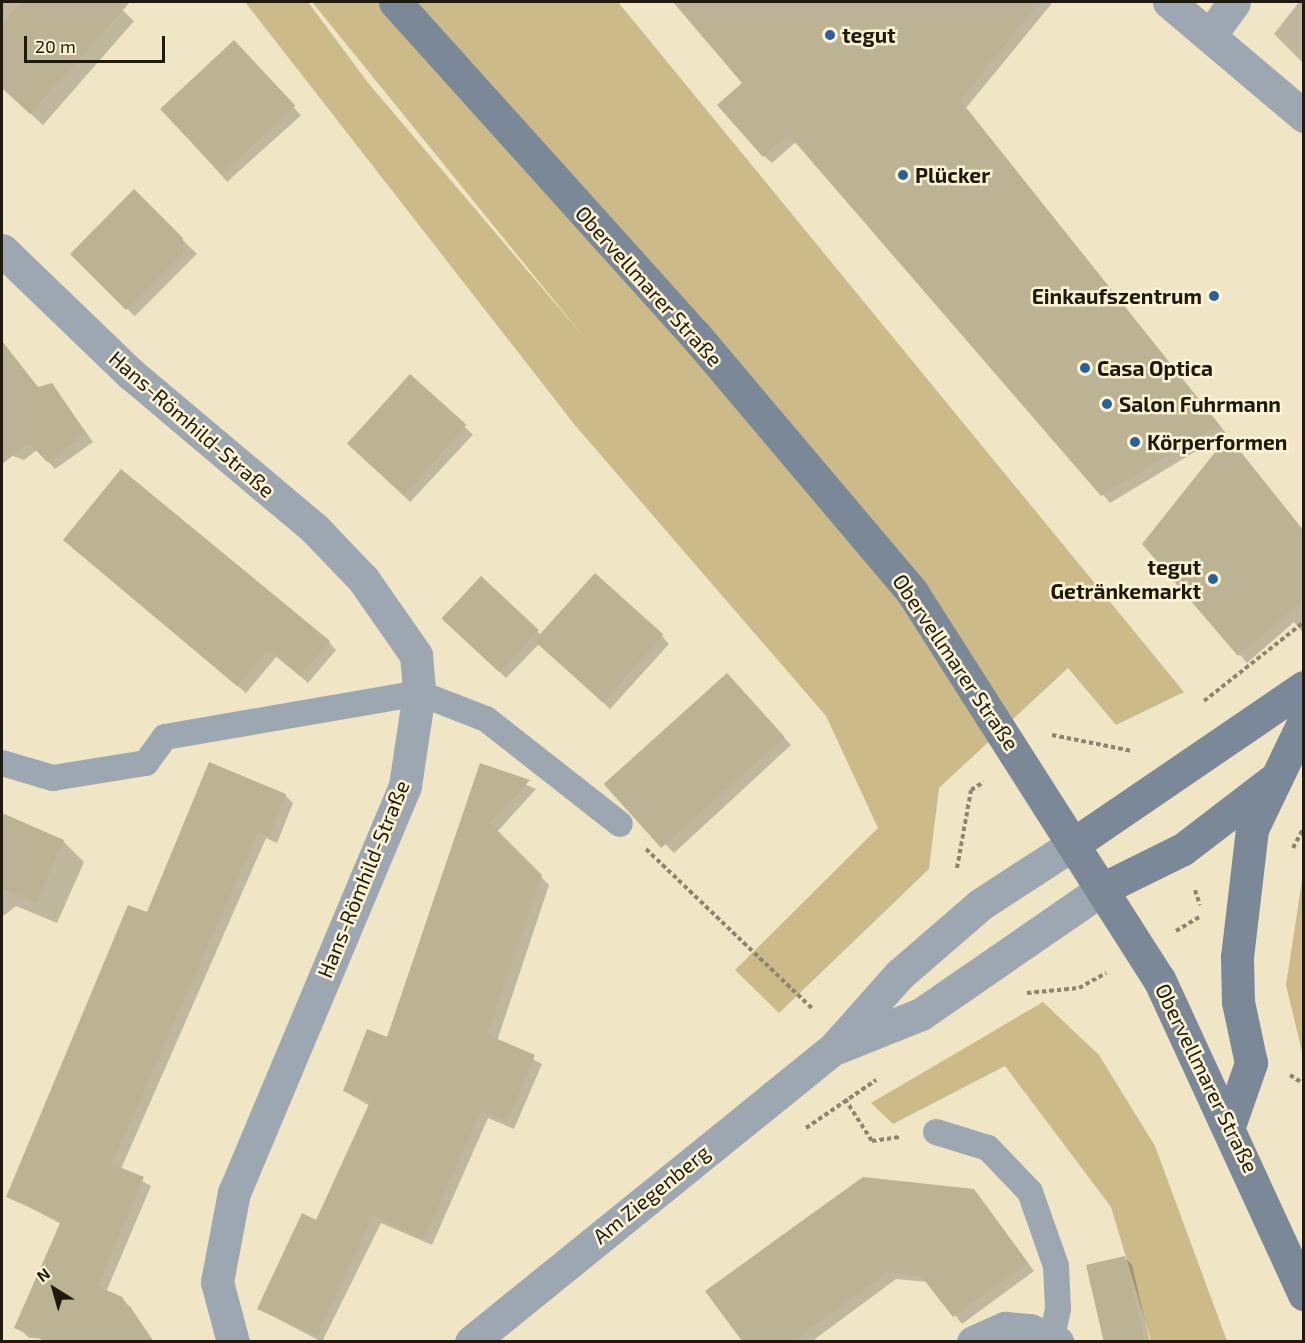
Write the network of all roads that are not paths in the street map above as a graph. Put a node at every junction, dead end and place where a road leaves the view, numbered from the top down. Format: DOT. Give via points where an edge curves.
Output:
graph roads {
  1 [pos="395,2"];
  2 [pos="1169,2"];
  3 [pos="1234,2"];
  4 [pos="1211,34"];
  5 [pos="1304,116"];
  6 [pos="2,250"];
  7 [pos="1304,687"];
  8 [pos="419,693"];
  9 [pos="1304,720"];
  10 [pos="2,763"];
  11 [pos="1273,780"];
  12 [pos="620,824"];
  13 [pos="1075,843"];
  14 [pos="1102,889"];
  15 [pos="834,1048"];
  16 [pos="1230,1123"];
  17 [pos="936,1132"];
  18 [pos="1304,1294"];
  19 [pos="1054,1339"];
  20 [pos="233,1341"];
  21 [pos="471,1341"];
  22 [pos="973,1341"];
  1 -- 13 [label="main road, Obervellmarer Straße" via="694,335 912,592"];
  2 -- 4 [label="street"];
  3 -- 4 [label="street"];
  4 -- 5 [label="street"];
  6 -- 8 [label="street, Hans-Römhild-Straße" via="131,374 315,529 363,579 416,655"];
  7 -- 13 [label="main road"];
  8 -- 10 [label="lane" via="165,736 146,763 53,778"];
  8 -- 12 [label="lane" via="486,719"];
  8 -- 20 [label="street, Hans-Römhild-Straße" via="405,786 234,1192 217,1282"];
  9 -- 11 [label="main road"];
  11 -- 14 [label="main road" via="1183,849"];
  11 -- 16 [label="main road" via="1252,829 1245,876 1237,979 1251,1064"];
  13 -- 14 [label="main road, Obervellmarer Straße"];
  13 -- 15 [label="street, Am Ziegenberg" via="981,904 900,974"];
  14 -- 15 [label="street, Am Ziegenberg" via="921,1014"];
  14 -- 16 [label="main road, Obervellmarer Straße" via="1159,979"];
  15 -- 21 [label="street, Am Ziegenberg"];
  16 -- 18 [label="main road, Obervellmarer Straße"];
  17 -- 19 [label="lane" via="988,1148 1029,1192 1056,1266 1059,1309"];
  19 -- 22 [label="street" via="1005,1328"];
}
